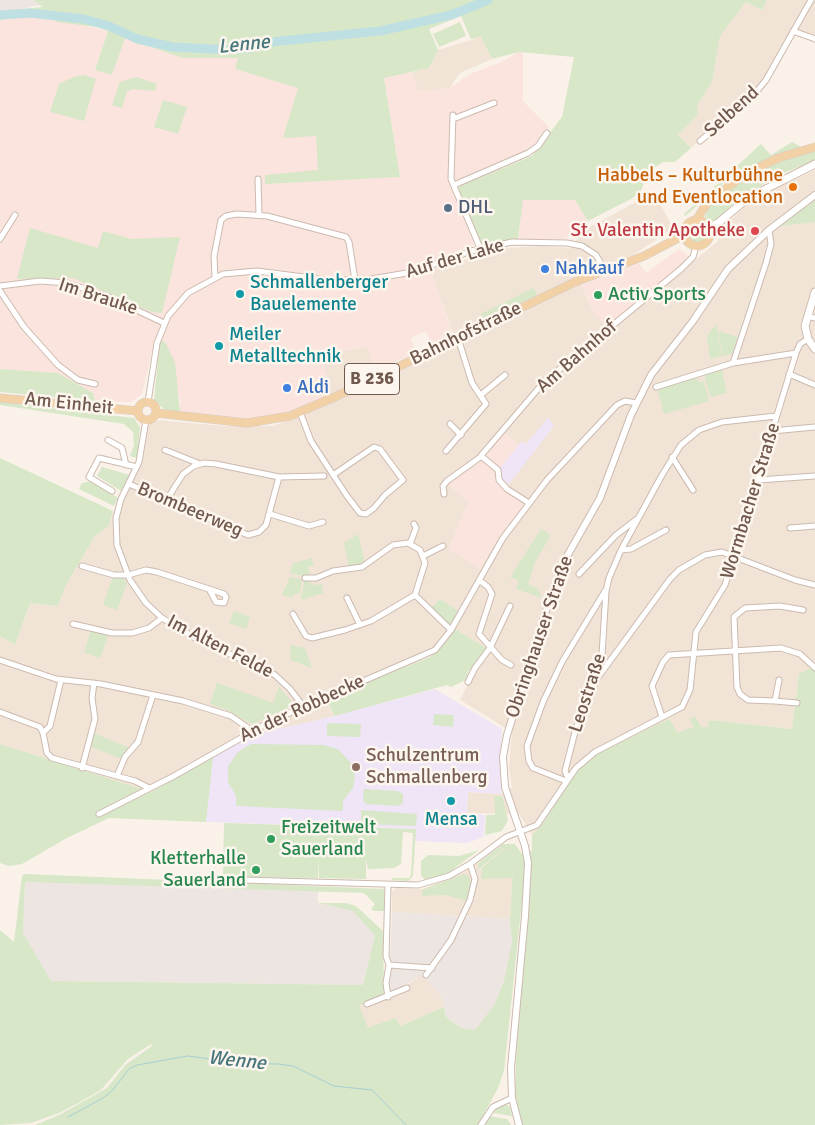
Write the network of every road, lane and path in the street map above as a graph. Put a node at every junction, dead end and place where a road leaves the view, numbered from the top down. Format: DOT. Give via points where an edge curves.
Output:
graph roads {
  1 [pos="810,0"];
  2 [pos="793,32"];
  3 [pos="815,39"];
  4 [pos="494,103"];
  5 [pos="547,132"];
  6 [pos="700,141"];
  7 [pos="815,147"];
  8 [pos="815,164"];
  9 [pos="258,179"];
  10 [pos="454,185"];
  11 [pos="815,195"];
  12 [pos="15,215"];
  13 [pos="259,215"];
  14 [pos="697,219"];
  15 [pos="710,227"];
  16 [pos="769,230"];
  17 [pos="684,236"];
  18 [pos="0,239"];
  19 [pos="696,246"];
  20 [pos="480,248"];
  21 [pos="604,269"];
  22 [pos="215,277"];
  23 [pos="355,280"];
  24 [pos="0,286"];
  25 [pos="0,291"];
  26 [pos="815,292"];
  27 [pos="811,317"];
  28 [pos="164,322"];
  29 [pos="458,338"];
  30 [pos="808,339"];
  31 [pos="815,349"];
  32 [pos="796,353"];
  33 [pos="733,363"];
  34 [pos="789,374"];
  35 [pos="505,375"];
  36 [pos="95,384"];
  37 [pos="815,385"];
  38 [pos="656,387"];
  39 [pos="482,394"];
  40 [pos="0,398"];
  41 [pos="148,402"];
  42 [pos="636,403"];
  43 [pos="138,411"];
  44 [pos="300,412"];
  45 [pos="156,413"];
  46 [pos="776,416"];
  47 [pos="146,420"];
  48 [pos="450,424"];
  49 [pos="815,427"];
  50 [pos="772,431"];
  51 [pos="461,435"];
  52 [pos="108,440"];
  53 [pos="165,450"];
  54 [pos="446,451"];
  55 [pos="481,456"];
  56 [pos="672,457"];
  57 [pos="200,464"];
  58 [pos="126,465"];
  59 [pos="137,467"];
  60 [pos="333,475"];
  61 [pos="324,476"];
  62 [pos="815,476"];
  63 [pos="279,477"];
  64 [pos="758,480"];
  65 [pos="129,484"];
  66 [pos="693,490"];
  67 [pos="112,491"];
  68 [pos="444,494"];
  69 [pos="166,501"];
  70 [pos="529,503"];
  71 [pos="270,514"];
  72 [pos="638,518"];
  73 [pos="324,522"];
  74 [pos="414,524"];
  75 [pos="815,526"];
  76 [pos="790,528"];
  77 [pos="666,530"];
  78 [pos="410,544"];
  79 [pos="443,546"];
  80 [pos="621,550"];
  81 [pos="423,556"];
  82 [pos="735,556"];
  83 [pos="82,566"];
  84 [pos="579,574"];
  85 [pos="128,575"];
  86 [pos="305,578"];
  87 [pos="479,580"];
  88 [pos="815,585"];
  89 [pos="209,589"];
  90 [pos="606,591"];
  91 [pos="414,595"];
  92 [pos="347,598"];
  93 [pos="510,606"];
  94 [pos="803,610"];
  95 [pos="293,614"];
  96 [pos="162,618"];
  97 [pos="73,624"];
  98 [pos="360,625"];
  99 [pos="451,630"];
  100 [pos="490,648"];
  101 [pos="735,652"];
  102 [pos="692,653"];
  103 [pos="0,660"];
  104 [pos="511,665"];
  105 [pos="814,665"];
  106 [pos="597,679"];
  107 [pos="61,680"];
  108 [pos="779,680"];
  109 [pos="468,682"];
  110 [pos="94,683"];
  111 [pos="153,695"];
  112 [pos="775,701"];
  113 [pos="797,703"];
  114 [pos="303,706"];
  115 [pos="0,712"];
  116 [pos="662,717"];
  117 [pos="251,730"];
  118 [pos="43,733"];
  119 [pos="82,768"];
  120 [pos="118,776"];
  121 [pos="567,780"];
  122 [pos="149,788"];
  123 [pos="99,814"];
  124 [pos="520,832"];
  125 [pos="470,864"];
  126 [pos="243,880"];
  127 [pos="388,884"];
  128 [pos="389,965"];
  129 [pos="432,968"];
  130 [pos="426,975"];
  131 [pos="407,988"];
  132 [pos="388,997"];
  133 [pos="367,1004"];
  134 [pos="512,1098"];
  135 [pos="481,1125"];
  136 [pos="518,1125"];
  1 -- 2 [label="street, Selbend"];
  2 -- 3 [label="street"];
  2 -- 6 [label="street, Selbend" via="768,78 748,102"];
  4 -- 10 [label="street" via="453,117 451,174"];
  5 -- 10 [label="street" via="538,146 528,153"];
  7 -- 14 [label="main road" via="778,158 745,174 707,203"];
  8 -- 15 [label="main road" via="748,198"];
  9 -- 13 [label="street"];
  10 -- 20 [label="street"];
  11 -- 16 [label="street, Obringhauser Straße"];
  12 -- 18 [label="street"];
  13 -- 22 [label="street" via="237,214 223,218 214,256"];
  13 -- 23 [label="street" via="346,237"];
  14 -- 15 [label="main road"];
  14 -- 17 [label="main road" via="687,224"];
  15 -- 19 [label="main road" via="707,242"];
  16 -- 33 [label="street" via="771,244 766,263"];
  16 -- 42 [label="street, Obringhauser Straße" via="722,277 651,375"];
  17 -- 19 [label="main road"];
  17 -- 21 [label="main road, Bahnhofstraße / B 236" via="678,236 644,256"];
  19 -- 55 [label="street, Am Bahnhof" via="692,257 681,269 551,376"];
  20 -- 21 [label="street, Auf der Lake" via="512,242 573,244 593,252"];
  20 -- 23 [label="street, Auf der Lake" via="413,272"];
  21 -- 29 [label="main road, Bahnhofstraße / B 236"];
  22 -- 23 [label="street, Auf der Lake" via="251,271"];
  22 -- 28 [label="street, Auf der Lake" via="188,293"];
  24 -- 28 [label="street, Im Brauke" via="40,281 67,282"];
  25 -- 36 [label="street" via="24,327 60,367 78,380"];
  26 -- 27 [label="main road"];
  27 -- 30 [label="main road" via="805,326"];
  28 -- 41 [label="street, Auf der Lake"];
  29 -- 39 [label="street" via="470,376"];
  29 -- 44 [label="main road, Bahnhofstraße / B 236"];
  30 -- 31 [label="main road"];
  30 -- 32 [label="street, Wormbacher Straße" via="800,344"];
  32 -- 33 [label="street"];
  32 -- 34 [label="street, Wormbacher Straße"];
  33 -- 38 [label="street"];
  34 -- 37 [label="street"];
  34 -- 46 [label="street, Wormbacher Straße"];
  35 -- 39 [label="street"];
  39 -- 51 [label="street" via="485,407"];
  40 -- 43 [label="main road, Am Einheit"];
  41 -- 43 [label="main road" via="140,405"];
  41 -- 45 [label="main road" via="155,407"];
  42 -- 70 [label="street, An der Robbecke" via="625,401 617,405"];
  42 -- 124 [label="street, Obringhauser Straße" via="600,498 558,576 506,735 503,776"];
  43 -- 47 [label="main road"];
  44 -- 45 [label="main road, Bahnhofstraße / B 236" via="274,420 247,423"];
  44 -- 60 [label="street" via="311,441"];
  45 -- 47 [label="main road"];
  46 -- 50 [label="street, Wormbacher Straße"];
  46 -- 56 [label="street, Leostraße" via="710,424 691,434"];
  47 -- 59 [label="street, Im Alten Felde"];
  48 -- 51 [label="street"];
  49 -- 50 [label="street"];
  50 -- 64 [label="street, Wormbacher Straße"];
  51 -- 54 [label="street"];
  52 -- 58 [label="street" via="122,448"];
  53 -- 57 [label="street"];
  55 -- 68 [label="street, Am Bahnhof" via="447,480 443,486"];
  55 -- 70 [label="street" via="498,470 499,480 507,489"];
  56 -- 66 [label="street"];
  56 -- 72 [label="street, Leostraße"];
  57 -- 63 [label="street" via="216,464"];
  57 -- 69 [label="street" via="183,474"];
  58 -- 59 [label="street"];
  58 -- 67 [label="street" via="99,458 93,467 89,477"];
  59 -- 65 [label="street, Im Alten Felde"];
  60 -- 60 [label="street" via="363,514 377,506 403,479 380,449 374,447"];
  61 -- 63 [label="street"];
  62 -- 64 [label="street"];
  63 -- 71 [label="street, Brombeerweg"];
  64 -- 82 [label="street, Wormbacher Straße"];
  65 -- 69 [label="street, Brombeerweg"];
  65 -- 85 [label="street, Im Alten Felde" via="118,510 116,531 117,545"];
  69 -- 71 [label="street, Brombeerweg" via="244,535 259,532"];
  70 -- 87 [label="street, An der Robbecke" via="503,538"];
  71 -- 73 [label="street, Brombeerweg" via="309,526"];
  72 -- 80 [label="street, Leostraße"];
  72 -- 84 [label="street" via="616,535"];
  74 -- 78 [label="street" via="416,528"];
  75 -- 76 [label="street"];
  77 -- 80 [label="street" via="631,549"];
  78 -- 81 [label="street"];
  78 -- 86 [label="street" via="401,542 393,545 362,566"];
  79 -- 81 [label="street"];
  80 -- 90 [label="street, Leostraße"];
  81 -- 91 [label="street" via="424,570"];
  82 -- 88 [label="street"];
  82 -- 102 [label="street, Wormbacher Straße" via="722,592 698,626"];
  82 -- 106 [label="street" via="714,552 679,570 660,590"];
  83 -- 85 [label="street" via="114,575"];
  85 -- 89 [label="street" via="146,570 158,572"];
  85 -- 96 [label="street, Im Alten Felde" via="142,597"];
  87 -- 99 [label="street, An der Robbecke"];
  87 -- 100 [label="street" via="492,592 479,634"];
  90 -- 106 [label="street, Leostraße" via="604,636"];
  90 -- 121 [label="street" via="562,662 527,746 533,768"];
  91 -- 98 [label="street" via="394,609"];
  91 -- 99 [label="street"];
  92 -- 98 [label="street"];
  93 -- 100 [label="street"];
  94 -- 101 [label="street" via="774,606 742,609 734,617"];
  95 -- 98 [label="street" via="308,638"];
  96 -- 97 [label="street" via="150,628 132,633 112,633"];
  96 -- 114 [label="street, Im Alten Felde" via="195,638 275,675"];
  99 -- 114 [label="street, An der Robbecke" via="428,654"];
  100 -- 104 [label="street"];
  100 -- 109 [label="street"];
  101 -- 102 [label="street"];
  101 -- 105 [label="street" via="787,649"];
  101 -- 112 [label="street" via="740,694 748,700"];
  102 -- 116 [label="street, Wormbacher Straße" via="688,699 682,708"];
  102 -- 116 [label="street" via="668,655 654,679 652,689"];
  103 -- 107 [label="street"];
  106 -- 121 [label="street, Leostraße" via="576,728 565,771"];
  107 -- 110 [label="street"];
  107 -- 118 [label="street" via="50,726"];
  108 -- 112 [label="street"];
  110 -- 111 [label="street"];
  110 -- 119 [label="street" via="94,719"];
  111 -- 117 [label="street" via="231,716"];
  111 -- 120 [label="street" via="138,742 125,757"];
  112 -- 113 [label="street"];
  114 -- 117 [label="street, An der Robbecke"];
  115 -- 118 [label="street" via="34,724"];
  116 -- 121 [label="street, Wormbacher Straße" via="595,752"];
  117 -- 122 [label="street, An der Robbecke"];
  118 -- 119 [label="street" via="49,756"];
  119 -- 120 [label="street"];
  120 -- 122 [label="street"];
  121 -- 124 [label="street, Wormbacher Straße" via="537,824"];
  122 -- 123 [label="street, An der Robbecke"];
  124 -- 125 [label="street, Wormbacher Straße" via="497,843"];
  124 -- 134 [label="street, Obringhauser Straße" via="527,854 528,872 511,1068"];
  125 -- 127 [label="street, Wormbacher Straße" via="427,883"];
  125 -- 129 [label="street" via="475,879 470,900 451,940"];
  126 -- 127 [label="street, Wormbacher Straße"];
  127 -- 128 [label="street" via="386,956"];
  128 -- 129 [label="street"];
  128 -- 132 [label="street"];
  129 -- 130 [label="street"];
  131 -- 132 [label="street"];
  132 -- 133 [label="street"];
  134 -- 135 [label="street" via="493,1108"];
  134 -- 136 [label="street, Obringhauser Straße"];
}
